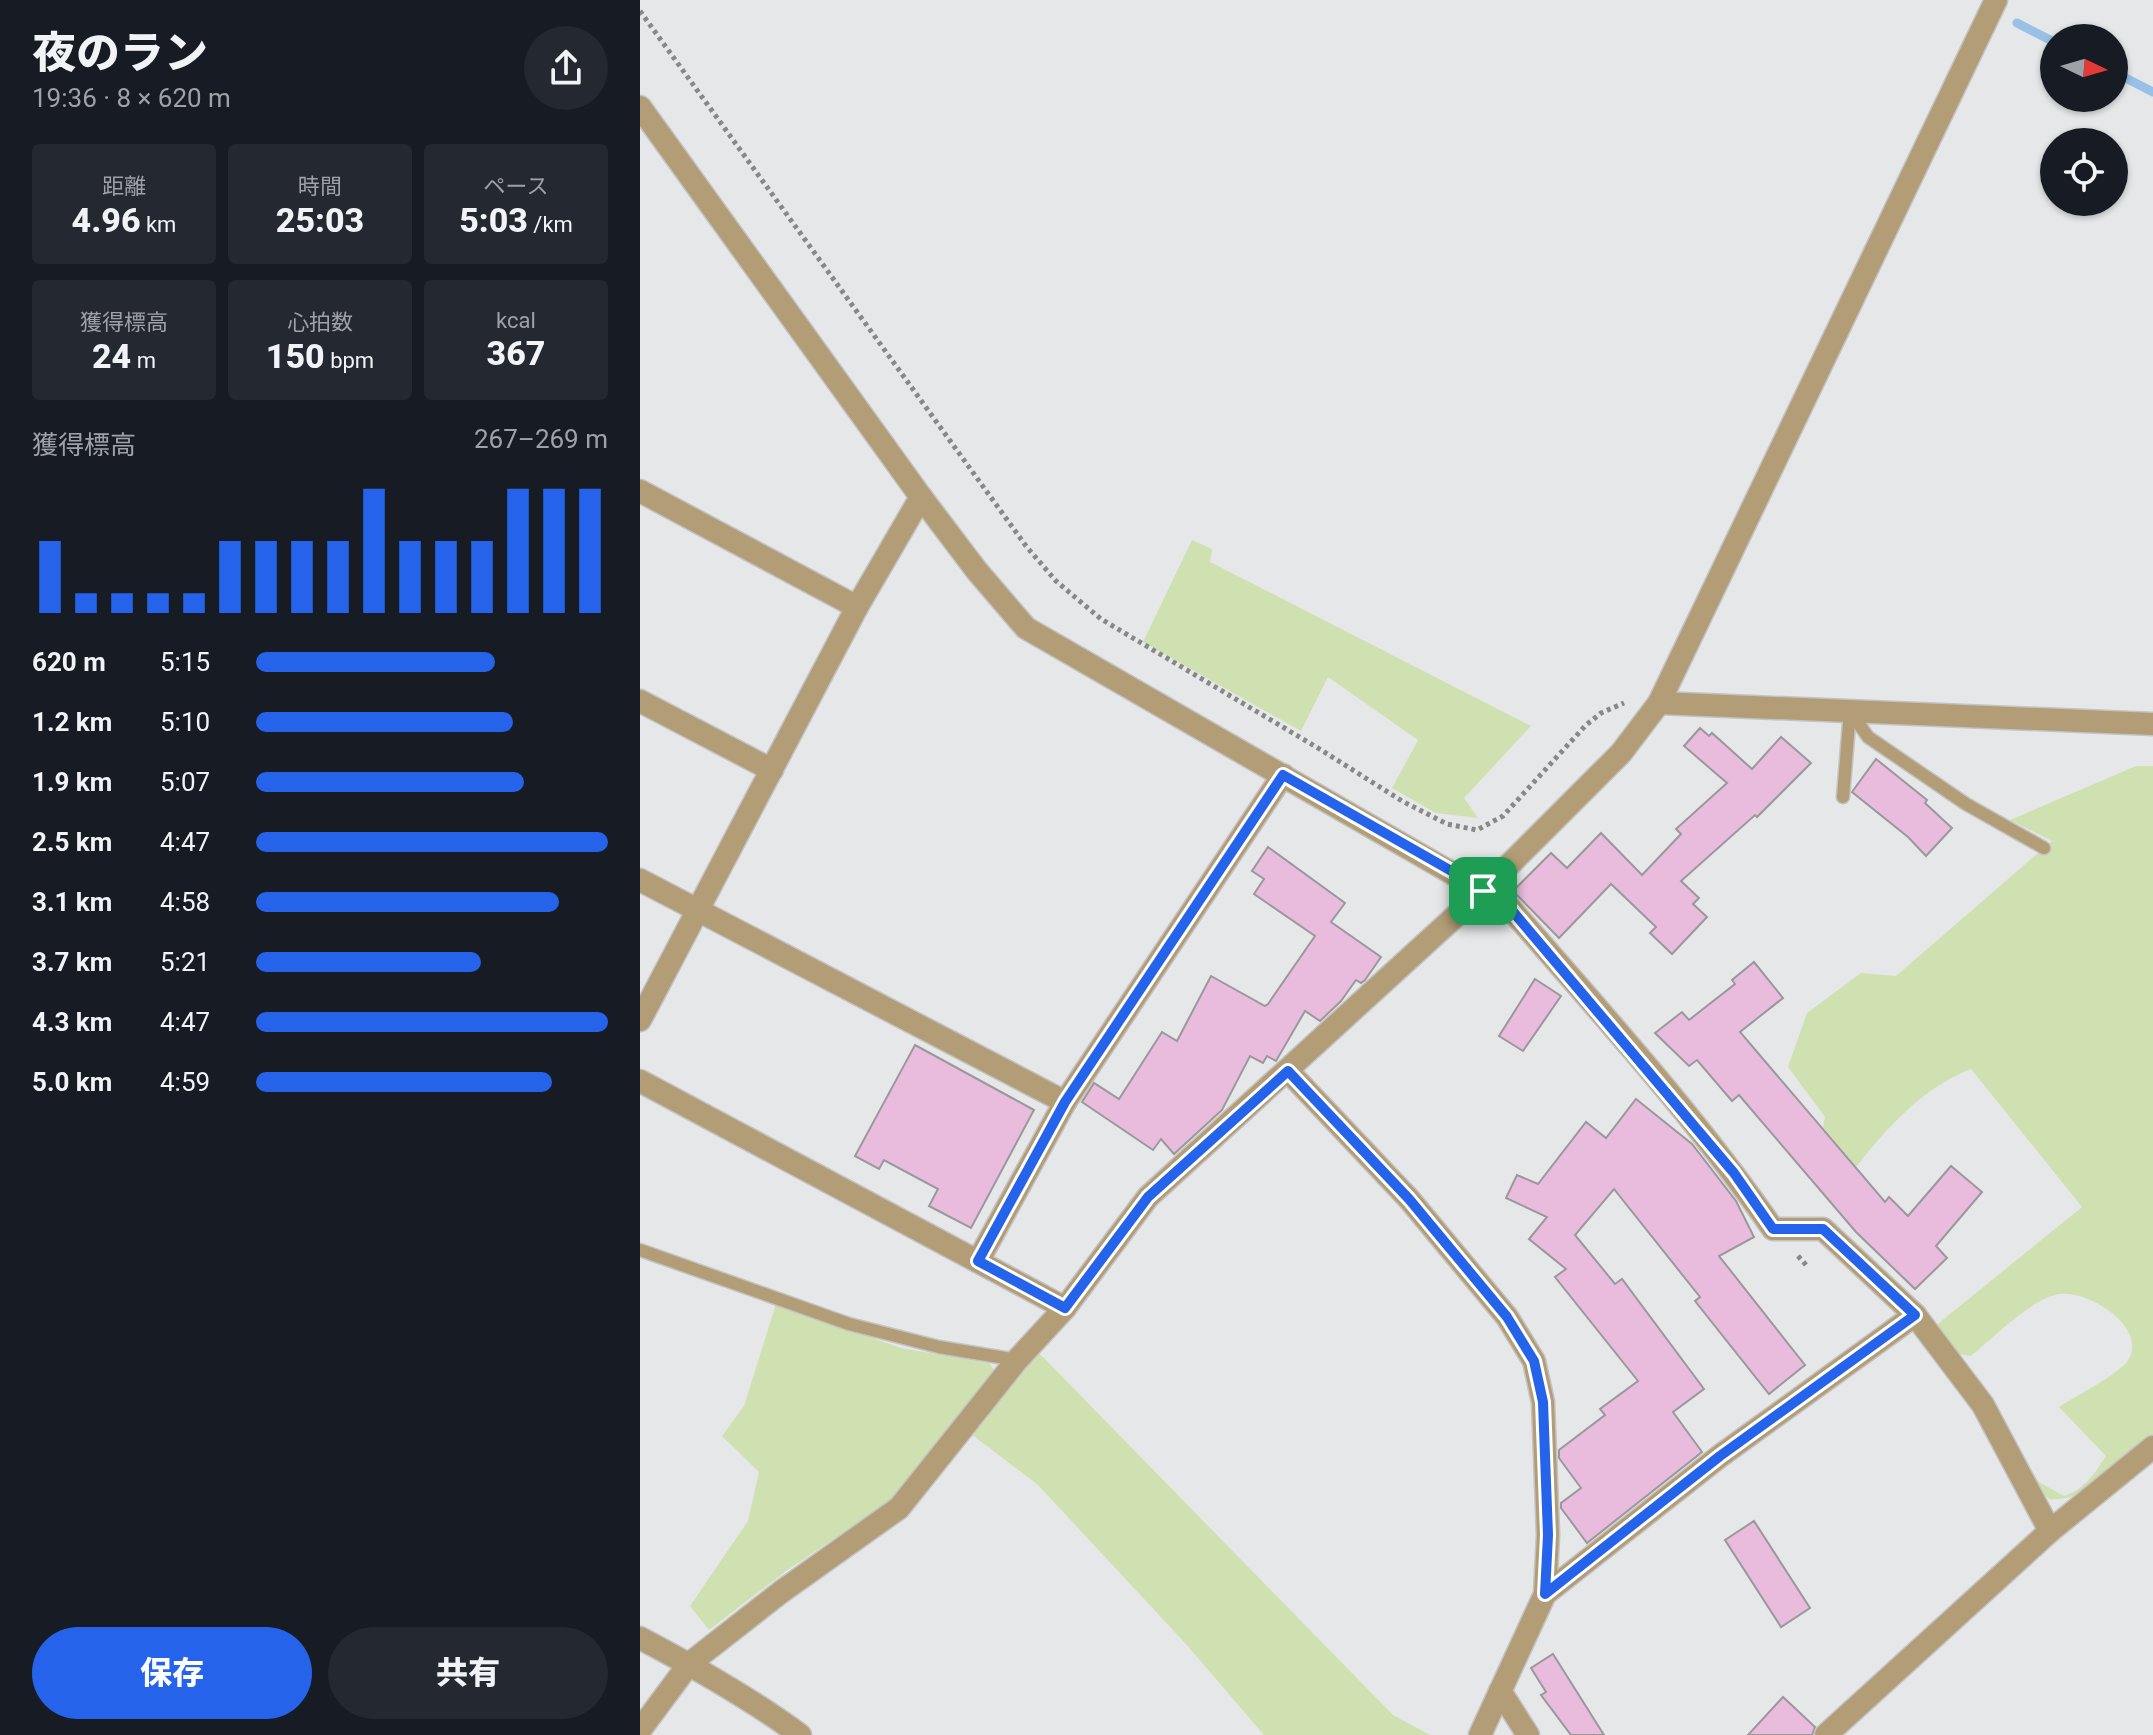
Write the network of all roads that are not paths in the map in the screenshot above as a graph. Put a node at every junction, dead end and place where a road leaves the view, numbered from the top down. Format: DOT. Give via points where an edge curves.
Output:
graph roads {
  1 [pos="1996,0"];
  2 [pos="640,107"];
  3 [pos="640,491"];
  4 [pos="921,497"];
  5 [pos="857,607"];
  6 [pos="640,701"];
  7 [pos="1659,703"];
  8 [pos="1850,711"];
  9 [pos="2153,724"];
  10 [pos="772,770"];
  11 [pos="1283,775"];
  12 [pos="1843,797"];
  13 [pos="2044,848"];
  14 [pos="640,880"];
  15 [pos="1483,891"];
  16 [pos="697,911"];
  17 [pos="640,1020"];
  18 [pos="1288,1071"];
  19 [pos="640,1081"];
  20 [pos="1065,1102"];
  21 [pos="640,1250"];
  22 [pos="978,1261"];
  23 [pos="1065,1308"];
  24 [pos="1915,1315"];
  25 [pos="1017,1360"];
  26 [pos="2153,1447"];
  27 [pos="2050,1531"];
  28 [pos="1545,1594"];
  29 [pos="640,1638"];
  30 [pos="689,1664"];
  31 [pos="1500,1691"];
  32 [pos="640,1730"];
  33 [pos="800,1735"];
  34 [pos="1480,1735"];
  35 [pos="1528,1735"];
  36 [pos="1826,1735"];
  1 -- 7 [label="street"];
  2 -- 4 [label="street"];
  3 -- 5 [label="street"];
  4 -- 5 [label="street"];
  4 -- 11 [label="street" via="1026,628"];
  5 -- 10 [label="street"];
  6 -- 10 [label="street"];
  7 -- 8 [label="street"];
  7 -- 15 [label="street" via="1621,753"];
  8 -- 9 [label="street"];
  8 -- 12 [label="lane"];
  8 -- 13 [label="lane" via="1868,737 1966,804"];
  10 -- 16 [label="street"];
  11 -- 15 [label="street"];
  11 -- 20 [label="street"];
  14 -- 16 [label="street"];
  15 -- 18 [label="street"];
  15 -- 24 [label="street" via="1504,901 1639,1058 1773,1229 1823,1229"];
  16 -- 17 [label="street"];
  16 -- 20 [label="street"];
  18 -- 23 [label="street" via="1148,1197"];
  18 -- 28 [label="street" via="1409,1199 1507,1317 1534,1361 1543,1402"];
  19 -- 22 [label="street"];
  20 -- 22 [label="street"];
  21 -- 25 [label="lane" via="849,1324"];
  22 -- 23 [label="street"];
  23 -- 25 [label="street"];
  24 -- 27 [label="street" via="1983,1405"];
  24 -- 28 [label="street" via="1720,1456"];
  25 -- 30 [label="street" via="899,1508"];
  26 -- 27 [label="street"];
  27 -- 36 [label="street"];
  28 -- 31 [label="street"];
  29 -- 30 [label="street"];
  30 -- 32 [label="street"];
  30 -- 33 [label="street"];
  31 -- 34 [label="street"];
  31 -- 35 [label="street"];
}
